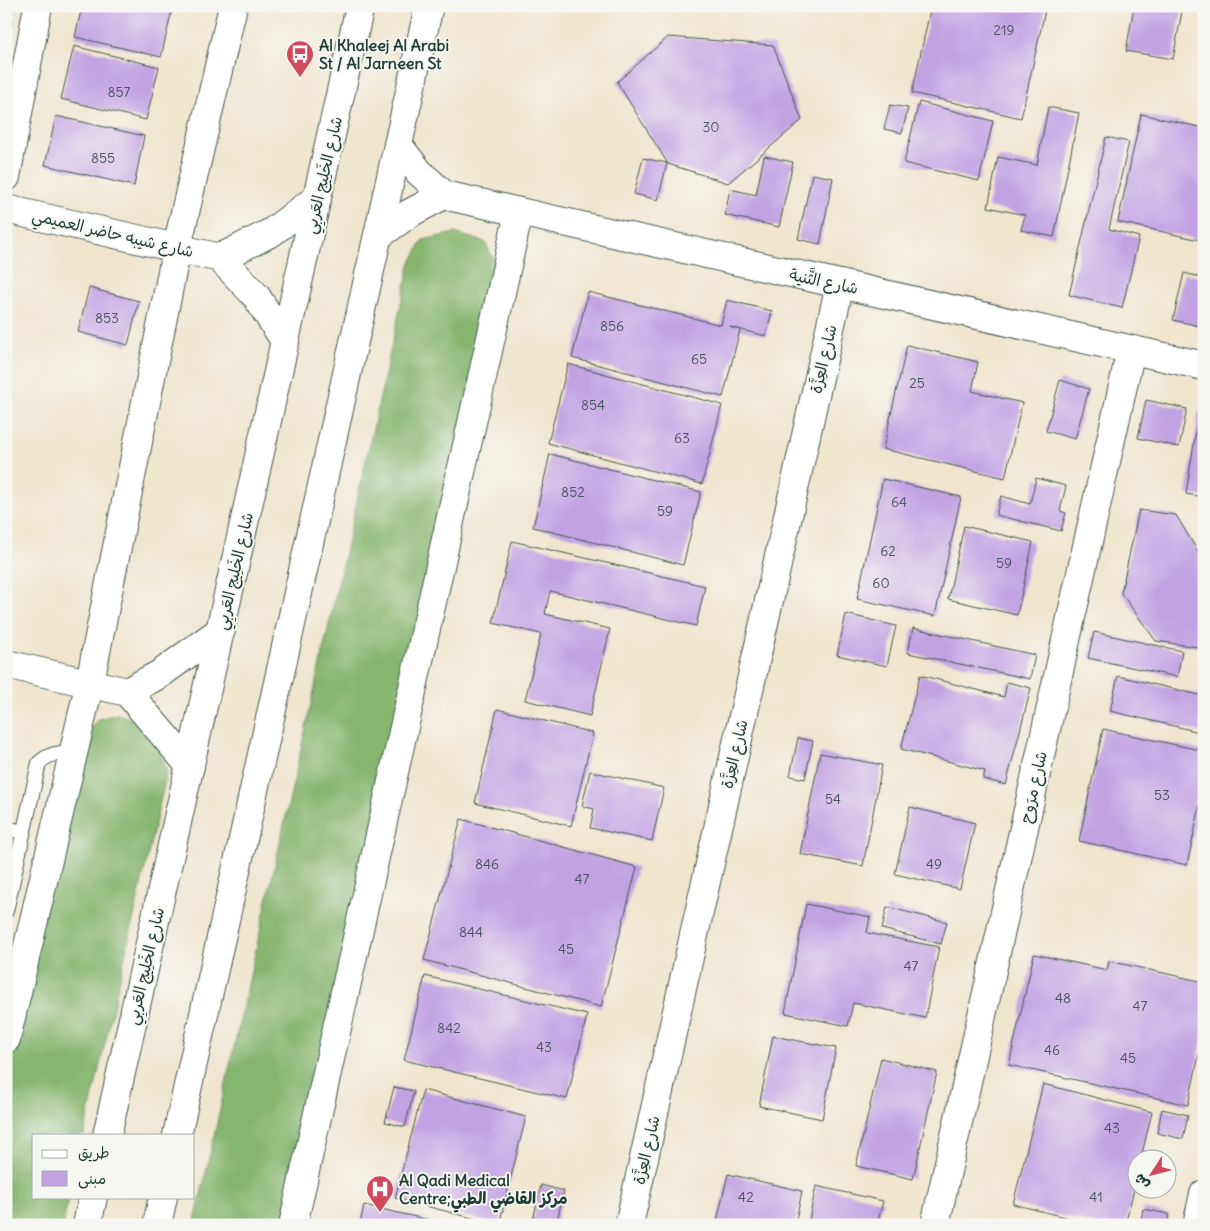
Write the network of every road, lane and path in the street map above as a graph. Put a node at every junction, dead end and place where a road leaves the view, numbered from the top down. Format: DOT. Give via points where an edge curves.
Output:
graph roads {
  1 [pos="38,6"];
  2 [pos="233,6"];
  3 [pos="360,6"];
  4 [pos="429,6"];
  5 [pos="398,145"];
  6 [pos="6,177"];
  7 [pos="444,195"];
  8 [pos="317,198"];
  9 [pos="6,209"];
  10 [pos="519,212"];
  11 [pos="379,234"];
  12 [pos="177,247"];
  13 [pos="220,258"];
  14 [pos="840,284"];
  15 [pos="285,341"];
  16 [pos="1131,350"];
  17 [pos="1204,366"];
  18 [pos="221,630"];
  19 [pos="6,664"];
  20 [pos="90,682"];
  21 [pos="127,692"];
  22 [pos="73,752"];
  23 [pos="190,766"];
  24 [pos="6,828"];
  25 [pos="23,832"];
  26 [pos="6,911"];
  27 [pos="6,1039"];
  28 [pos="107,1134"];
  29 [pos="177,1134"];
  30 [pos="1204,1194"];
  31 [pos="93,1198"];
  32 [pos="163,1198"];
  33 [pos="87,1225"];
  34 [pos="157,1225"];
  35 [pos="293,1225"];
  36 [pos="629,1225"];
  37 [pos="935,1225"];
  38 [pos="1197,1225"];
  1 -- 6 [label="main road"];
  2 -- 12 [label="main road"];
  3 -- 8 [label="main road, شارع الخَلِيج العَربِي"];
  4 -- 5 [label="main road"];
  5 -- 7 [label="main road, شارع الثَّنية" via="418,172"];
  5 -- 11 [label="main road"];
  7 -- 10 [label="main road, شارع الثَّنية"];
  7 -- 11 [label="main road"];
  8 -- 13 [label="main road" via="272,232"];
  8 -- 15 [label="main road, شارع الخَلِيج العَربِي"];
  9 -- 12 [label="main road, شارع شيبه حاضر العميمي"];
  10 -- 14 [label="main road, شارع الثَّنية"];
  10 -- 35 [label="main road"];
  11 -- 29 [label="main road"];
  12 -- 13 [label="main road, شارع شيبه حاضر العميمي"];
  12 -- 20 [label="main road"];
  13 -- 15 [label="main road" via="256,296"];
  14 -- 16 [label="main road, شارع الثَّنية"];
  14 -- 36 [label="main road, شارع العِزَّة"];
  15 -- 18 [label="main road, شارع الخَلِيج العَربِي"];
  16 -- 17 [label="main road, شارع الثَّنية"];
  16 -- 37 [label="main road, شارع مرَوح"];
  18 -- 21 [label="main road" via="160,674"];
  18 -- 23 [label="main road, شارع الخَلِيج العَربِي"];
  19 -- 20 [label="main road"];
  20 -- 21 [label="main road"];
  20 -- 22 [label="main road"];
  21 -- 23 [label="main road"];
  22 -- 25 [label="lane" via="55,753 39,763"];
  22 -- 27 [label="main road"];
  23 -- 28 [label="main road, شارع الخَلِيج العَربِي"];
  24 -- 25 [label="lane"];
  25 -- 26 [label="lane"];
  30 -- 38 [label="main road"];
  31 -- 33 [label="main road"];
  32 -- 34 [label="main road"];
}
